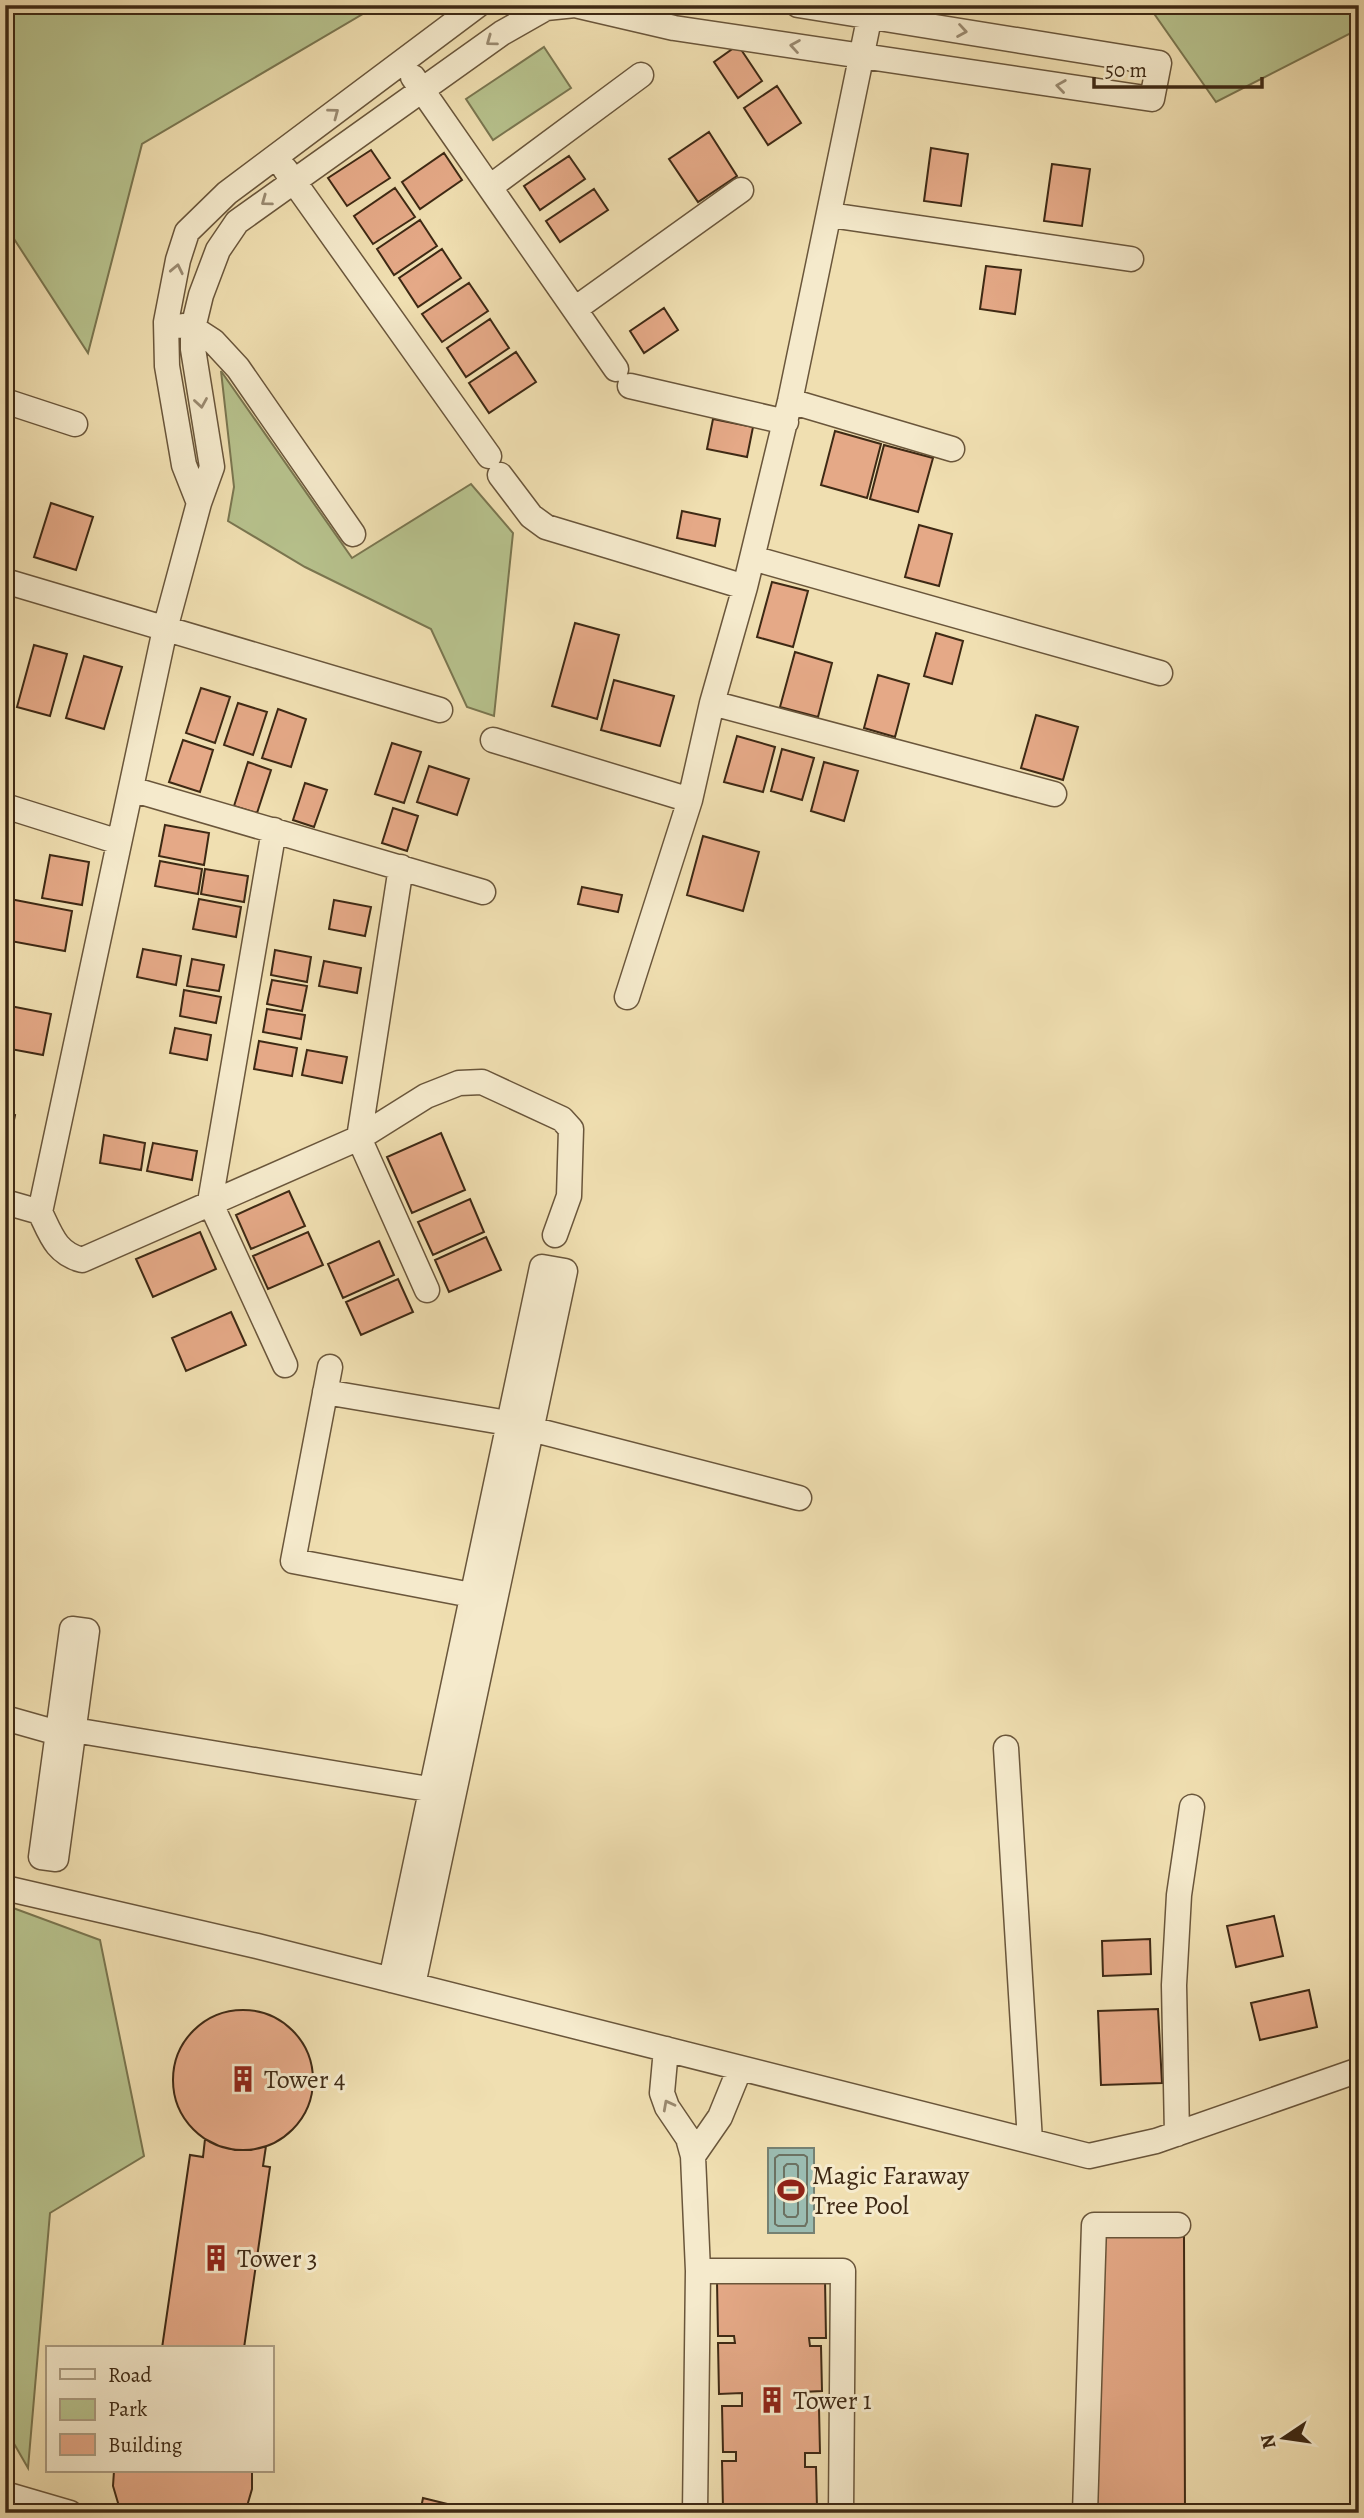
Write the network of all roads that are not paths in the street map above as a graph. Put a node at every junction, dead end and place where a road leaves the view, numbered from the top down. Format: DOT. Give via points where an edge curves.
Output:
graph roads {
  1 [pos="478,5"];
  2 [pos="575,5"];
  3 [pos="798,5"];
  4 [pos="871,11"];
  5 [pos="863,57"];
  6 [pos="402,62"];
  7 [pos="641,75"];
  8 [pos="423,89"];
  9 [pos="277,156"];
  10 [pos="292,182"];
  11 [pos="491,187"];
  12 [pos="741,190"];
  13 [pos="830,215"];
  14 [pos="1131,258"];
  15 [pos="575,309"];
  16 [pos="166,321"];
  17 [pos="194,328"];
  18 [pos="5,401"];
  19 [pos="788,412"];
  20 [pos="75,424"];
  21 [pos="952,449"];
  22 [pos="199,503"];
  23 [pos="353,534"];
  24 [pos="752,558"];
  25 [pos="5,581"];
  26 [pos="745,587"];
  27 [pos="165,628"];
  28 [pos="1160,673"];
  29 [pos="712,704"];
  30 [pos="440,710"];
  31 [pos="493,740"];
  32 [pos="131,789"];
  33 [pos="1054,794"];
  34 [pos="690,800"];
  35 [pos="5,806"];
  36 [pos="274,830"];
  37 [pos="119,842"];
  38 [pos="401,867"];
  39 [pos="483,892"];
  40 [pos="627,997"];
  41 [pos="359,1138"];
  42 [pos="5,1202"];
  43 [pos="210,1202"];
  44 [pos="40,1212"];
  45 [pos="555,1235"];
  46 [pos="427,1290"];
  47 [pos="285,1364"];
  48 [pos="330,1367"];
  49 [pos="325,1392"];
  50 [pos="520,1426"];
  51 [pos="799,1498"];
  52 [pos="483,1598"];
  53 [pos="5,1718"];
  54 [pos="1006,1748"];
  55 [pos="442,1791"];
  56 [pos="1192,1807"];
  57 [pos="5,1888"];
  58 [pos="402,1983"];
  59 [pos="666,2049"];
  60 [pos="740,2068"];
  61 [pos="1359,2070"];
  62 [pos="1177,2134"];
  63 [pos="1030,2141"];
  64 [pos="693,2156"];
  65 [pos="1178,2225"];
  66 [pos="698,2271"];
  67 [pos="5,2494"];
  68 [pos="70,2513"];
  69 [pos="695,2513"];
  70 [pos="841,2513"];
  71 [pos="1085,2513"];
  1 -- 6 [label="street"];
  5 -- 2 [label="street, one-way" via="674,28"];
  2 -- 8 [label="street, one-way" via="546,8 526,18"];
  3 -- 4 [label="street"];
  4 -- 5 [label="street"];
  4 -- 5 [label="street, one-way" via="1159,63 1152,99"];
  5 -- 13 [label="street"];
  6 -- 8 [label="street"];
  9 -- 6 [label="street, one-way"];
  7 -- 11 [label="street"];
  8 -- 10 [label="street"];
  8 -- 11 [label="street"];
  9 -- 10 [label="street"];
  16 -- 9 [label="street, one-way" via="187,232 227,193"];
  10 -- 17 [label="street, one-way" via="236,222 218,250"];
  10 -- 26 [label="street" via="531,516 546,527"];
  11 -- 15 [label="street"];
  12 -- 15 [label="street"];
  13 -- 14 [label="street"];
  13 -- 19 [label="street"];
  15 -- 19 [label="street" via="623,378"];
  16 -- 17 [label="street"];
  16 -- 22 [label="street" via="175,416 184,465"];
  17 -- 22 [label="street, one-way" via="193,349 212,467"];
  17 -- 23 [label="street" via="238,369"];
  18 -- 20 [label="street"];
  19 -- 21 [label="street"];
  19 -- 24 [label="street"];
  22 -- 27 [label="street"];
  24 -- 26 [label="street"];
  24 -- 28 [label="street"];
  25 -- 27 [label="street"];
  26 -- 29 [label="street"];
  27 -- 30 [label="street"];
  27 -- 32 [label="street"];
  29 -- 33 [label="street"];
  29 -- 34 [label="street"];
  31 -- 34 [label="street"];
  32 -- 36 [label="street"];
  32 -- 37 [label="street"];
  34 -- 40 [label="street"];
  35 -- 37 [label="street"];
  36 -- 38 [label="street"];
  36 -- 43 [label="street"];
  37 -- 44 [label="street"];
  38 -- 39 [label="street"];
  38 -- 41 [label="street"];
  41 -- 43 [label="street"];
  41 -- 45 [label="street" via="426,1097 459,1083 482,1082 562,1119 571,1129 569,1196"];
  41 -- 46 [label="street"];
  42 -- 44 [label="street"];
  43 -- 44 [label="street" via="82,1260 67,1256"];
  43 -- 47 [label="street"];
  48 -- 49 [label="street"];
  49 -- 50 [label="street"];
  49 -- 52 [label="street" via="293,1561"];
  50 -- 50 [label="street" via="542,1266 565,1271"];
  50 -- 51 [label="street"];
  50 -- 52 [label="street"];
  52 -- 55 [label="street"];
  53 -- 55 [label="street" via="68,1733"];
  54 -- 63 [label="street"];
  55 -- 58 [label="street"];
  56 -- 62 [label="street" via="1179,1895 1174,1985"];
  57 -- 58 [label="street"];
  58 -- 59 [label="street"];
  59 -- 60 [label="street"];
  64 -- 59 [label="street, one-way" via="662,2093"];
  60 -- 63 [label="street"];
  60 -- 64 [label="street" via="720,2117"];
  61 -- 62 [label="street"];
  62 -- 63 [label="street" via="1089,2156"];
  64 -- 66 [label="street"];
  65 -- 71 [label="street" via="1094,2225"];
  66 -- 69 [label="street"];
  66 -- 70 [label="street" via="843,2271"];
  67 -- 68 [label="street"];
}
